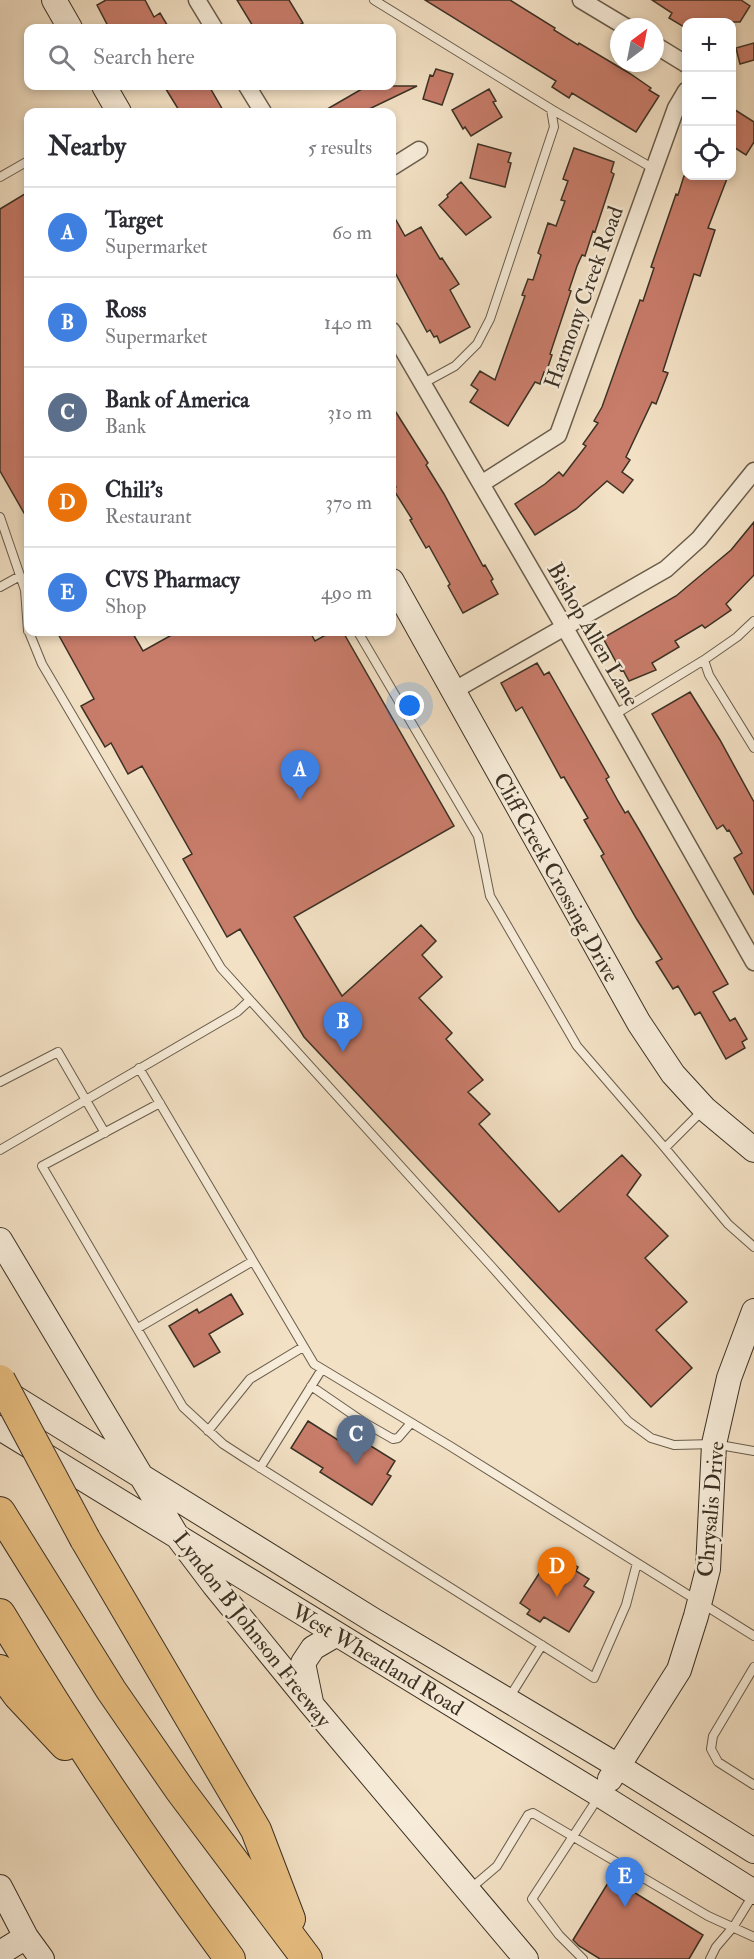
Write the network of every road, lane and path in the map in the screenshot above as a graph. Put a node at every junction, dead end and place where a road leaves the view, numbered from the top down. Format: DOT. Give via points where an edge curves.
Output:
graph roads {
  1 [pos="54,0"];
  2 [pos="197,0"];
  3 [pos="374,0"];
  4 [pos="581,0"];
  5 [pos="611,18"];
  6 [pos="68,24"];
  7 [pos="212,24"];
  8 [pos="664,50"];
  9 [pos="682,61"];
  10 [pos="106,90"];
  11 [pos="249,90"];
  12 [pos="682,99"];
  13 [pos="117,108"];
  14 [pos="261,108"];
  15 [pos="551,109"];
  16 [pos="419,150"];
  17 [pos="24,163"];
  18 [pos="396,164"];
  19 [pos="654,169"];
  20 [pos="0,177"];
  21 [pos="396,339"];
  22 [pos="422,384"];
  23 [pos="754,471"];
  24 [pos="481,484"];
  25 [pos="0,518"];
  26 [pos="3,534"];
  27 [pos="20,576"];
  28 [pos="24,587"];
  29 [pos="0,588"];
  30 [pos="396,588"];
  31 [pos="754,621"];
  32 [pos="566,628"];
  33 [pos="31,636"];
  34 [pos="360,636"];
  35 [pos="705,660"];
  36 [pos="453,691"];
  37 [pos="615,715"];
  38 [pos="754,748"];
  39 [pos="754,962"];
  40 [pos="250,1000"];
  41 [pos="139,1068"];
  42 [pos="0,1082"];
  43 [pos="86,1099"];
  44 [pos="160,1103"];
  45 [pos="705,1109"];
  46 [pos="105,1133"];
  47 [pos="665,1148"];
  48 [pos="0,1150"];
  49 [pos="754,1150"];
  50 [pos="754,1247"];
  51 [pos="3,1251"];
  52 [pos="253,1261"];
  53 [pos="754,1311"];
  54 [pos="138,1328"];
  55 [pos="303,1347"];
  56 [pos="322,1369"];
  57 [pos="0,1380"];
  58 [pos="311,1386"];
  59 [pos="0,1388"];
  60 [pos="411,1423"];
  61 [pos="0,1426"];
  62 [pos="115,1430"];
  63 [pos="208,1431"];
  64 [pos="714,1444"];
  65 [pos="95,1447"];
  66 [pos="754,1451"];
  67 [pos="260,1468"];
  68 [pos="142,1476"];
  69 [pos="0,1512"];
  70 [pos="177,1536"];
  71 [pos="637,1563"];
  72 [pos="700,1601"];
  73 [pos="0,1614"];
  74 [pos="337,1634"];
  75 [pos="754,1636"];
  76 [pos="542,1645"];
  77 [pos="754,1667"];
  78 [pos="0,1670"];
  79 [pos="507,1701"];
  80 [pos="311,1704"];
  81 [pos="618,1766"];
  82 [pos="754,1785"];
  83 [pos="600,1795"];
  84 [pos="117,1798"];
  85 [pos="572,1836"];
  86 [pos="754,1851"];
  87 [pos="0,1887"];
  88 [pos="468,1891"];
  89 [pos="754,1893"];
  90 [pos="734,1926"];
  91 [pos="754,1936"];
  92 [pos="26,1937"];
  93 [pos="0,1953"];
  94 [pos="306,1957"];
  95 [pos="42,1959"];
  96 [pos="230,1959"];
  97 [pos="526,1959"];
  98 [pos="583,1959"];
  99 [pos="710,1959"];
  1 -- 6 [label="main road"];
  2 -- 7 [label="street"];
  3 -- 15 [label="lane"];
  4 -- 5 [label="street"];
  8 -- 9 [label="street"];
  10 -- 13 [label="main road"];
  11 -- 14 [label="street"];
  12 -- 19 [label="street, Harmony Creek Road"];
  15 -- 19 [label="lane"];
  15 -- 22 [label="lane" via="554,127 490,319 477,344 455,366"];
  16 -- 18 [label="street"];
  17 -- 20 [label="lane"];
  19 -- 24 [label="street, Harmony Creek Road" via="558,435"];
  21 -- 22 [label="street, Bishop Allen Lane"];
  22 -- 24 [label="street, Bishop Allen Lane"];
  23 -- 32 [label="street" via="682,556"];
  24 -- 32 [label="street, Bishop Allen Lane"];
  25 -- 26 [label="lane"];
  26 -- 27 [label="lane"];
  27 -- 28 [label="lane"];
  27 -- 29 [label="lane"];
  30 -- 36 [label="main road, Cliff Creek Crossing Drive"];
  31 -- 35 [label="lane"];
  32 -- 36 [label="street"];
  32 -- 37 [label="street, Bishop Allen Lane"];
  33 -- 40 [label="lane" via="42,664 221,968"];
  34 -- 47 [label="lane" via="478,836 490,896 577,1046"];
  35 -- 37 [label="lane"];
  35 -- 38 [label="lane" via="709,675"];
  36 -- 45 [label="main road, Cliff Creek Crossing Drive" via="639,1023 673,1074"];
  37 -- 39 [label="street, Bishop Allen Lane"];
  40 -- 41 [label="lane" via="237,1012"];
  40 -- 64 [label="lane" via="628,1421 651,1438 674,1445"];
  41 -- 43 [label="lane"];
  41 -- 44 [label="lane"];
  42 -- 43 [label="lane" via="58,1052"];
  43 -- 46 [label="lane"];
  43 -- 48 [label="lane"];
  44 -- 46 [label="lane"];
  44 -- 52 [label="lane"];
  45 -- 47 [label="lane"];
  45 -- 49 [label="main road, Cliff Creek Crossing Drive"];
  46 -- 54 [label="lane" via="42,1166"];
  47 -- 50 [label="lane" via="728,1224"];
  51 -- 62 [label="main road, Lyndon B Johnson Freeway"];
  52 -- 54 [label="lane"];
  52 -- 55 [label="lane"];
  53 -- 64 [label="main road, Chrysalis Drive" via="729,1378"];
  54 -- 63 [label="lane" via="173,1393"];
  55 -- 56 [label="lane"];
  55 -- 63 [label="lane" via="250,1379"];
  56 -- 58 [label="lane"];
  56 -- 60 [label="lane"];
  57 -- 94 [label="highway, bridge" via="85,1539 256,1830"];
  58 -- 60 [label="lane" via="393,1439"];
  58 -- 67 [label="lane"];
  59 -- 65 [label="main road, West Wheatland Road"];
  60 -- 71 [label="lane"];
  61 -- 65 [label="main road" via="21,1428 73,1451"];
  61 -- 70 [label="main road, West Wheatland Road"];
  62 -- 65 [label="main road"];
  62 -- 68 [label="main road, Lyndon B Johnson Freeway"];
  63 -- 67 [label="lane"];
  64 -- 66 [label="lane"];
  64 -- 72 [label="main road, Chrysalis Drive" via="708,1569"];
  65 -- 68 [label="main road, West Wheatland Road"];
  67 -- 76 [label="lane"];
  68 -- 70 [label="main road, Lyndon B Johnson Freeway"];
  68 -- 79 [label="main road, West Wheatland Road"];
  69 -- 94 [label="highway" via="111,1690 180,1790"];
  70 -- 74 [label="main road, West Wheatland Road"];
  70 -- 80 [label="main road, Lyndon B Johnson Freeway"];
  71 -- 72 [label="lane"];
  71 -- 76 [label="lane" via="626,1605 594,1678"];
  72 -- 75 [label="lane"];
  72 -- 81 [label="main road, Chrysalis Drive" via="679,1670"];
  73 -- 84 [label="highway"];
  74 -- 80 [label="main road" via="313,1648 303,1663"];
  74 -- 83 [label="main road, West Wheatland Road"];
  76 -- 79 [label="lane"];
  77 -- 82 [label="lane" via="714,1736 711,1749 718,1762"];
  78 -- 84 [label="highway" via="18,1695"];
  79 -- 81 [label="main road, West Wheatland Road"];
  80 -- 88 [label="main road, Lyndon B Johnson Freeway"];
  81 -- 83 [label="main road, Chrysalis Drive"];
  81 -- 86 [label="main road, West Wheatland Road"];
  83 -- 85 [label="lane"];
  83 -- 89 [label="main road, West Wheatland Road"];
  84 -- 96 [label="highway"];
  85 -- 88 [label="lane" via="533,1813 528,1815 497,1866"];
  85 -- 90 [label="lane" via="708,1916"];
  85 -- 98 [label="lane" via="532,1899"];
  87 -- 92 [label="main road"];
  88 -- 97 [label="main road, Lyndon B Johnson Freeway"];
  89 -- 90 [label="lane"];
  90 -- 91 [label="lane"];
  90 -- 99 [label="lane"];
  92 -- 93 [label="main road"];
  92 -- 95 [label="main road"];
}
